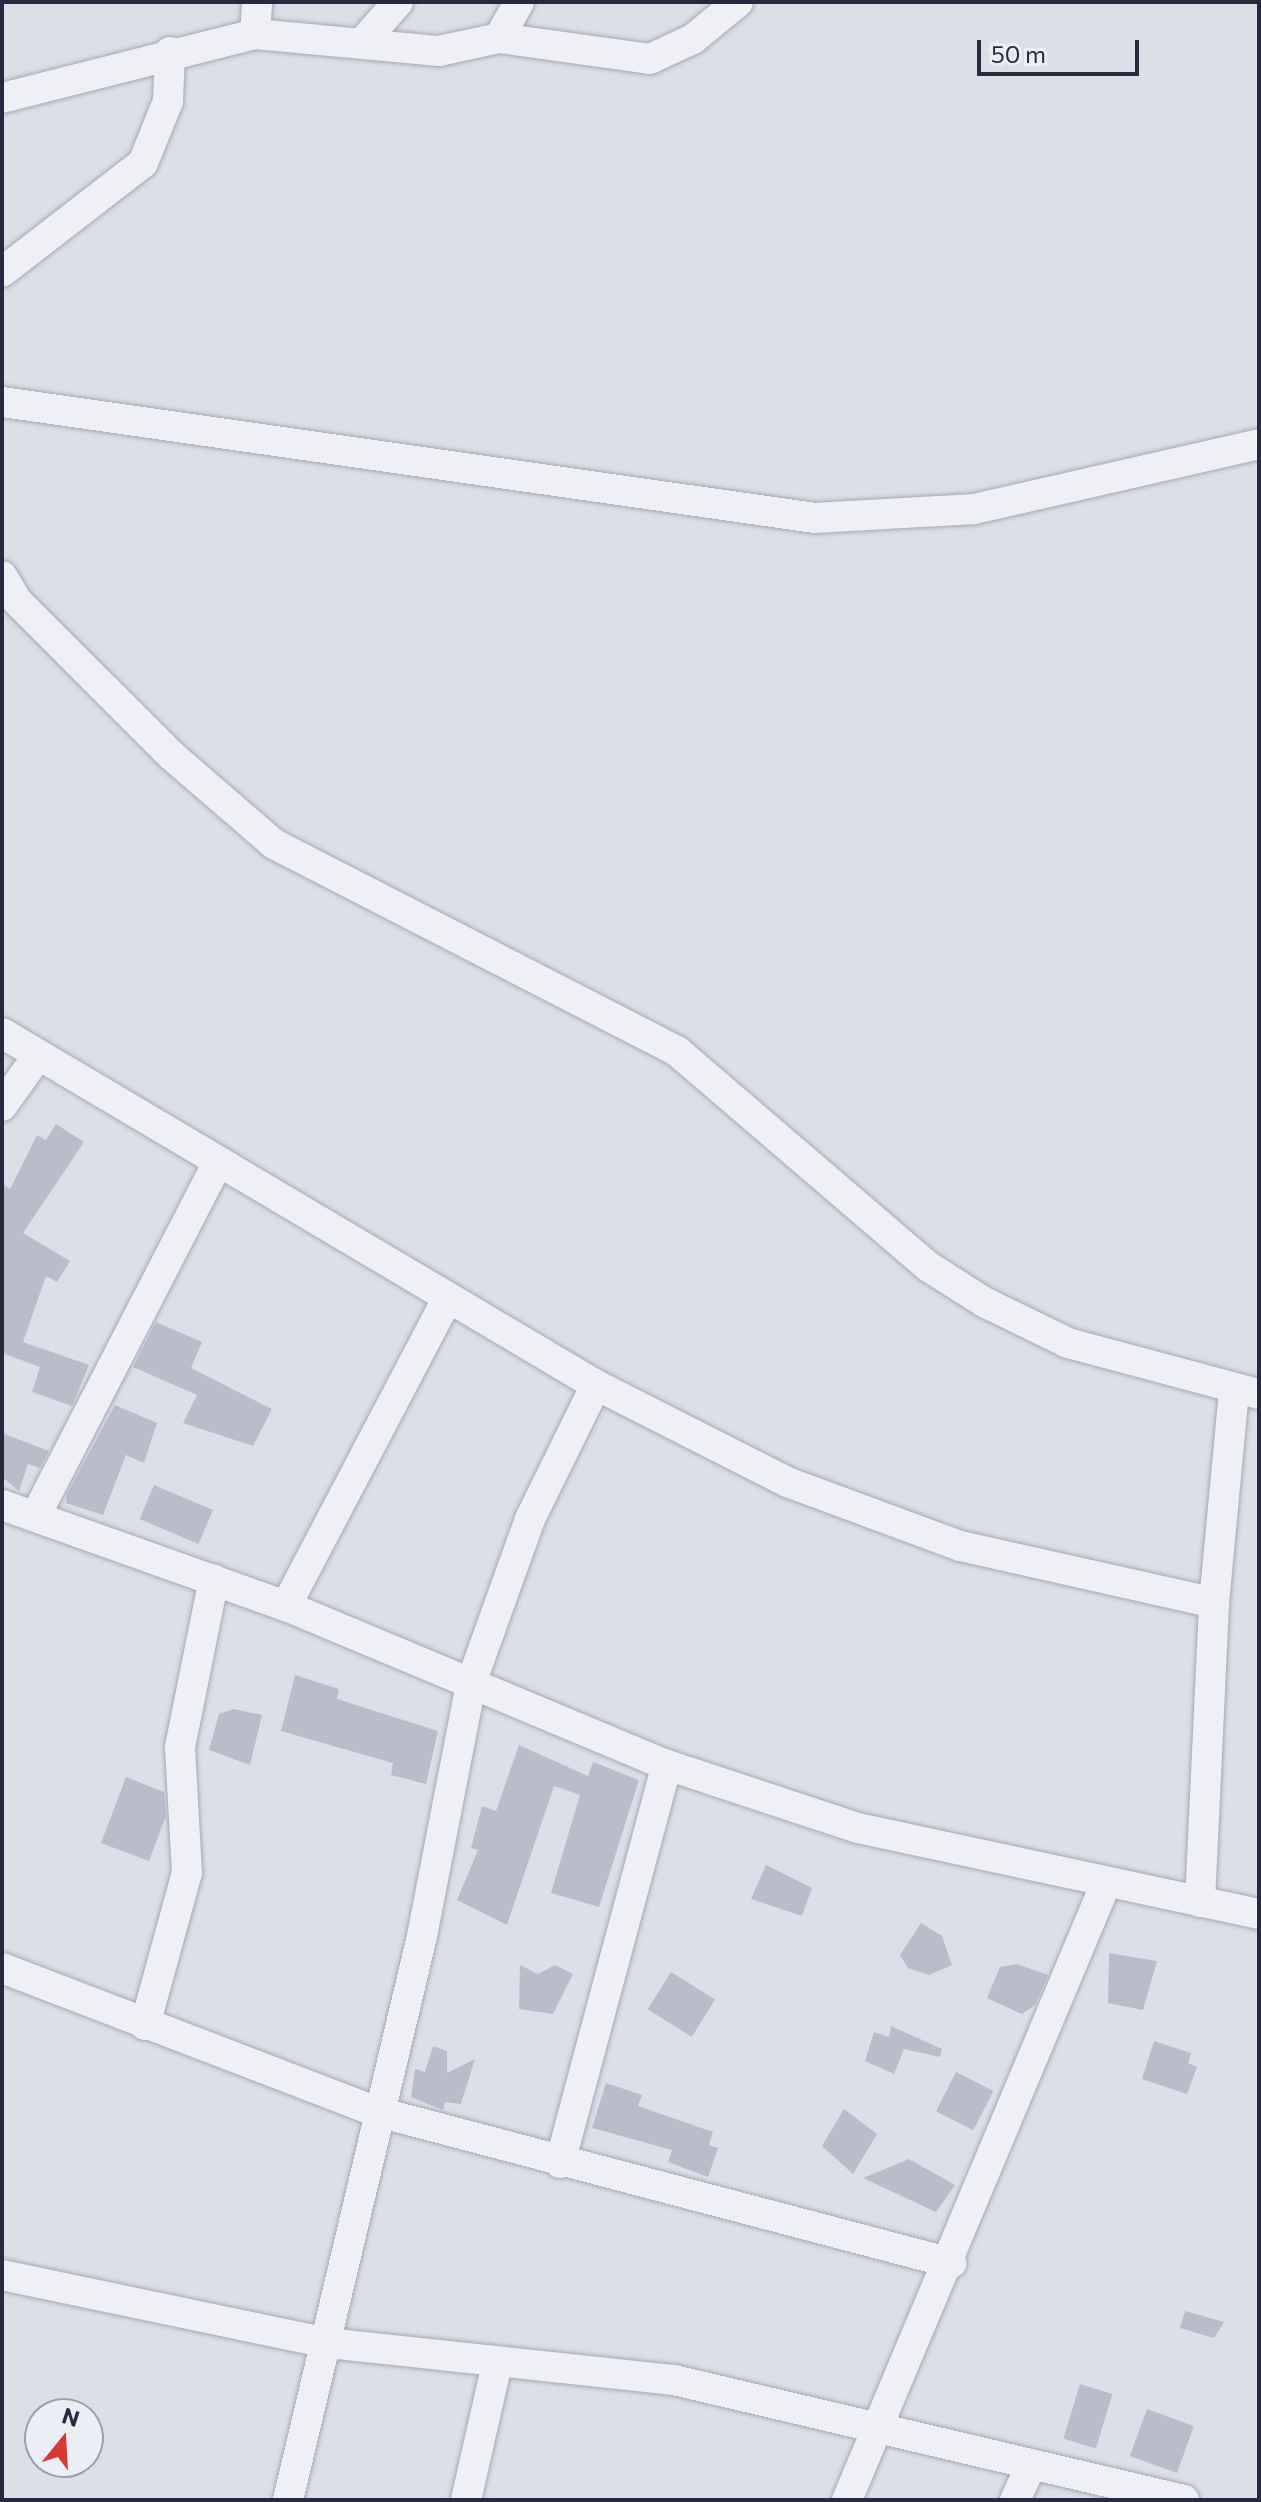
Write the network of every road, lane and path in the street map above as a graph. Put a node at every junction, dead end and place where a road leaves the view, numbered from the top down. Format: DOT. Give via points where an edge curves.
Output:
graph roads {
  1 [pos="257,2"];
  2 [pos="398,2"];
  3 [pos="519,2"];
  4 [pos="738,2"];
  5 [pos="255,34"];
  6 [pos="499,38"];
  7 [pos="363,42"];
  8 [pos="170,52"];
  9 [pos="2,98"];
  10 [pos="2,272"];
  11 [pos="2,402"];
  12 [pos="1259,444"];
  13 [pos="7,597"];
  14 [pos="2,1033"];
  15 [pos="37,1057"];
  16 [pos="2,1106"];
  17 [pos="216,1166"];
  18 [pos="447,1299"];
  19 [pos="596,1385"];
  20 [pos="1246,1393"];
  21 [pos="2,1505"];
  22 [pos="36,1515"];
  23 [pos="214,1579"];
  24 [pos="1214,1603"];
  25 [pos="286,1606"];
  26 [pos="471,1683"];
  27 [pos="667,1765"];
  28 [pos="1106,1883"];
  29 [pos="1200,1902"];
  30 [pos="1259,1914"];
  31 [pos="2,1968"];
  32 [pos="145,2025"];
  33 [pos="378,2112"];
  34 [pos="560,2163"];
  35 [pos="951,2263"];
  36 [pos="2,2275"];
  37 [pos="327,2343"];
  38 [pos="497,2363"];
  39 [pos="874,2429"];
  40 [pos="1031,2465"];
  41 [pos="288,2500"];
  42 [pos="466,2500"];
  43 [pos="847,2500"];
  44 [pos="1015,2500"];
  45 [pos="1184,2500"];
  1 -- 5 [label="street"];
  2 -- 7 [label="street"];
  3 -- 6 [label="street"];
  4 -- 6 [label="street" via="693,39 650,59"];
  5 -- 7 [label="street"];
  5 -- 8 [label="street"];
  6 -- 7 [label="street" via="439,51"];
  8 -- 9 [label="street"];
  8 -- 10 [label="street" via="168,101 143,163"];
  11 -- 12 [label="street" via="815,518 974,509"];
  13 -- 20 [label="street" via="172,756 274,844 678,1052 929,1267 984,1302 1068,1343"];
  14 -- 15 [label="street"];
  15 -- 16 [label="street"];
  15 -- 17 [label="street"];
  17 -- 18 [label="street"];
  17 -- 22 [label="street"];
  18 -- 19 [label="street"];
  18 -- 25 [label="street"];
  19 -- 24 [label="street" via="787,1482 900,1527"];
  19 -- 26 [label="street" via="530,1519"];
  20 -- 24 [label="street"];
  21 -- 22 [label="street"];
  22 -- 23 [label="street"];
  23 -- 25 [label="street"];
  23 -- 32 [label="street" via="180,1747 187,1873"];
  24 -- 29 [label="street"];
  25 -- 26 [label="street"];
  26 -- 27 [label="street"];
  26 -- 33 [label="street" via="442,1846"];
  27 -- 28 [label="street" via="913,1844"];
  27 -- 34 [label="street"];
  28 -- 29 [label="street"];
  28 -- 35 [label="street"];
  29 -- 30 [label="street"];
  31 -- 32 [label="street"];
  32 -- 33 [label="street"];
  33 -- 34 [label="street"];
  33 -- 37 [label="street"];
  34 -- 35 [label="street"];
  35 -- 39 [label="street"];
  36 -- 37 [label="street"];
  37 -- 38 [label="street"];
  37 -- 41 [label="street"];
  38 -- 39 [label="street" via="674,2380"];
  38 -- 42 [label="street"];
  39 -- 40 [label="street"];
  39 -- 43 [label="street"];
  40 -- 44 [label="street"];
  40 -- 45 [label="street"];
}
